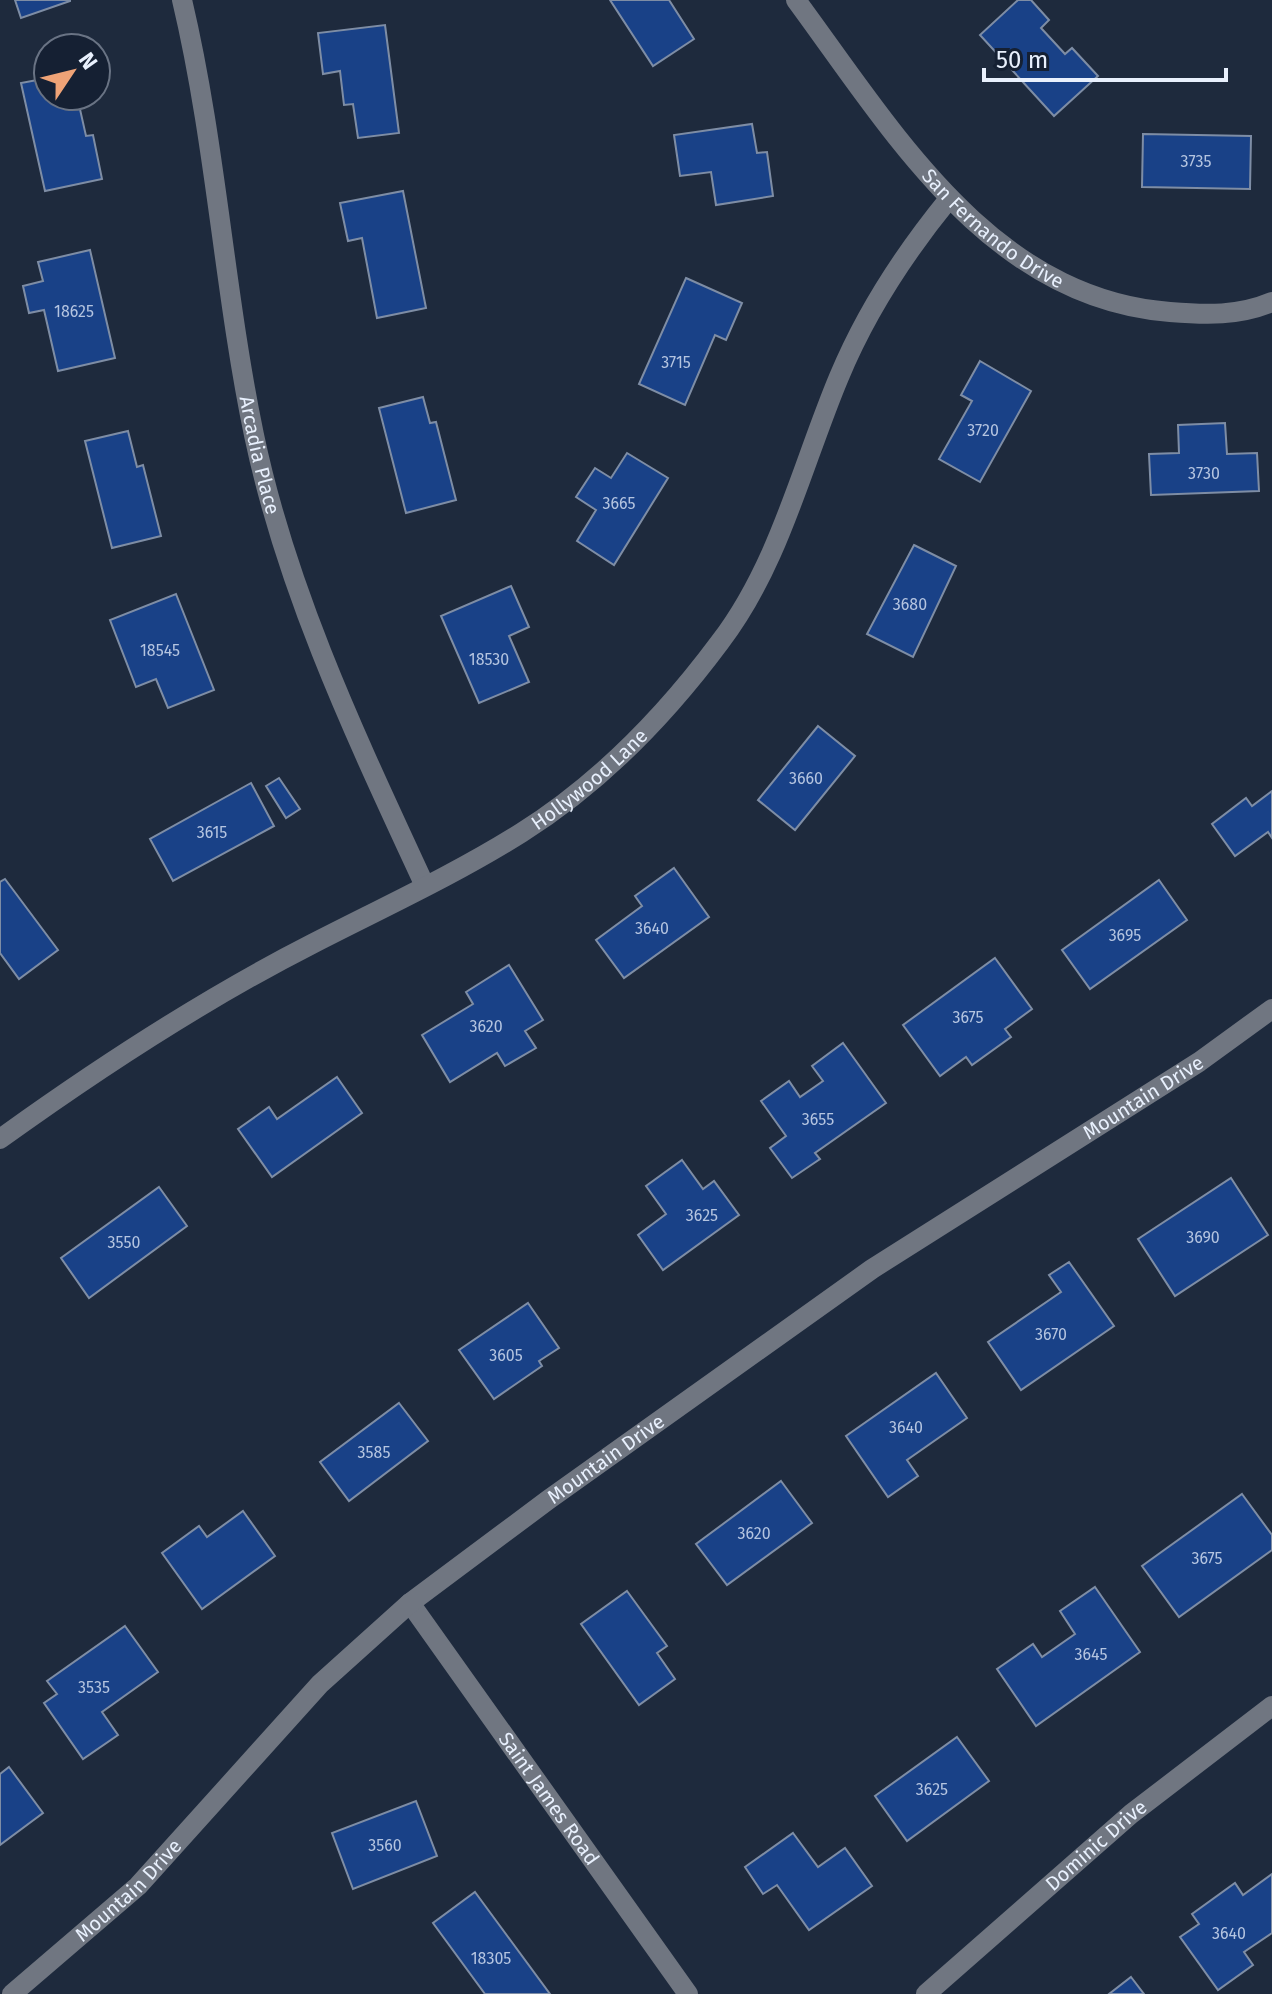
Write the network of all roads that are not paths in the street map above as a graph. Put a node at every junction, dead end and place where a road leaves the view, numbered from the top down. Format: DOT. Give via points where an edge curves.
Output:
graph roads {
  1 [pos="182,0"];
  2 [pos="796,0"];
  3 [pos="948,200"];
  4 [pos="1272,302"];
  5 [pos="425,886"];
  6 [pos="1272,1009"];
  7 [pos="0,1139"];
  8 [pos="410,1603"];
  9 [pos="1272,1706"];
  10 [pos="12,1994"];
  11 [pos="688,1994"];
  12 [pos="926,1994"];
  1 -- 5 [label="street, Arcadia Place" via="223,263 268,492 297,585 355,734"];
  2 -- 3 [label="street, San Fernando Drive"];
  3 -- 4 [label="street, San Fernando Drive" via="1011,250 1096,298 1140,310 1188,314 1232,314"];
  3 -- 5 [label="street, Hollywood Lane" via="895,270 855,341 778,536 723,639 670,706 607,768 521,833"];
  5 -- 7 [label="street, Hollywood Lane" via="141,1040"];
  6 -- 8 [label="street, Mountain Drive" via="1199,1062 872,1269"];
  8 -- 10 [label="street, Mountain Drive" via="320,1684 138,1886"];
  8 -- 11 [label="street, Saint James Road"];
  9 -- 12 [label="street, Dominic Drive" via="1131,1814"];
}
